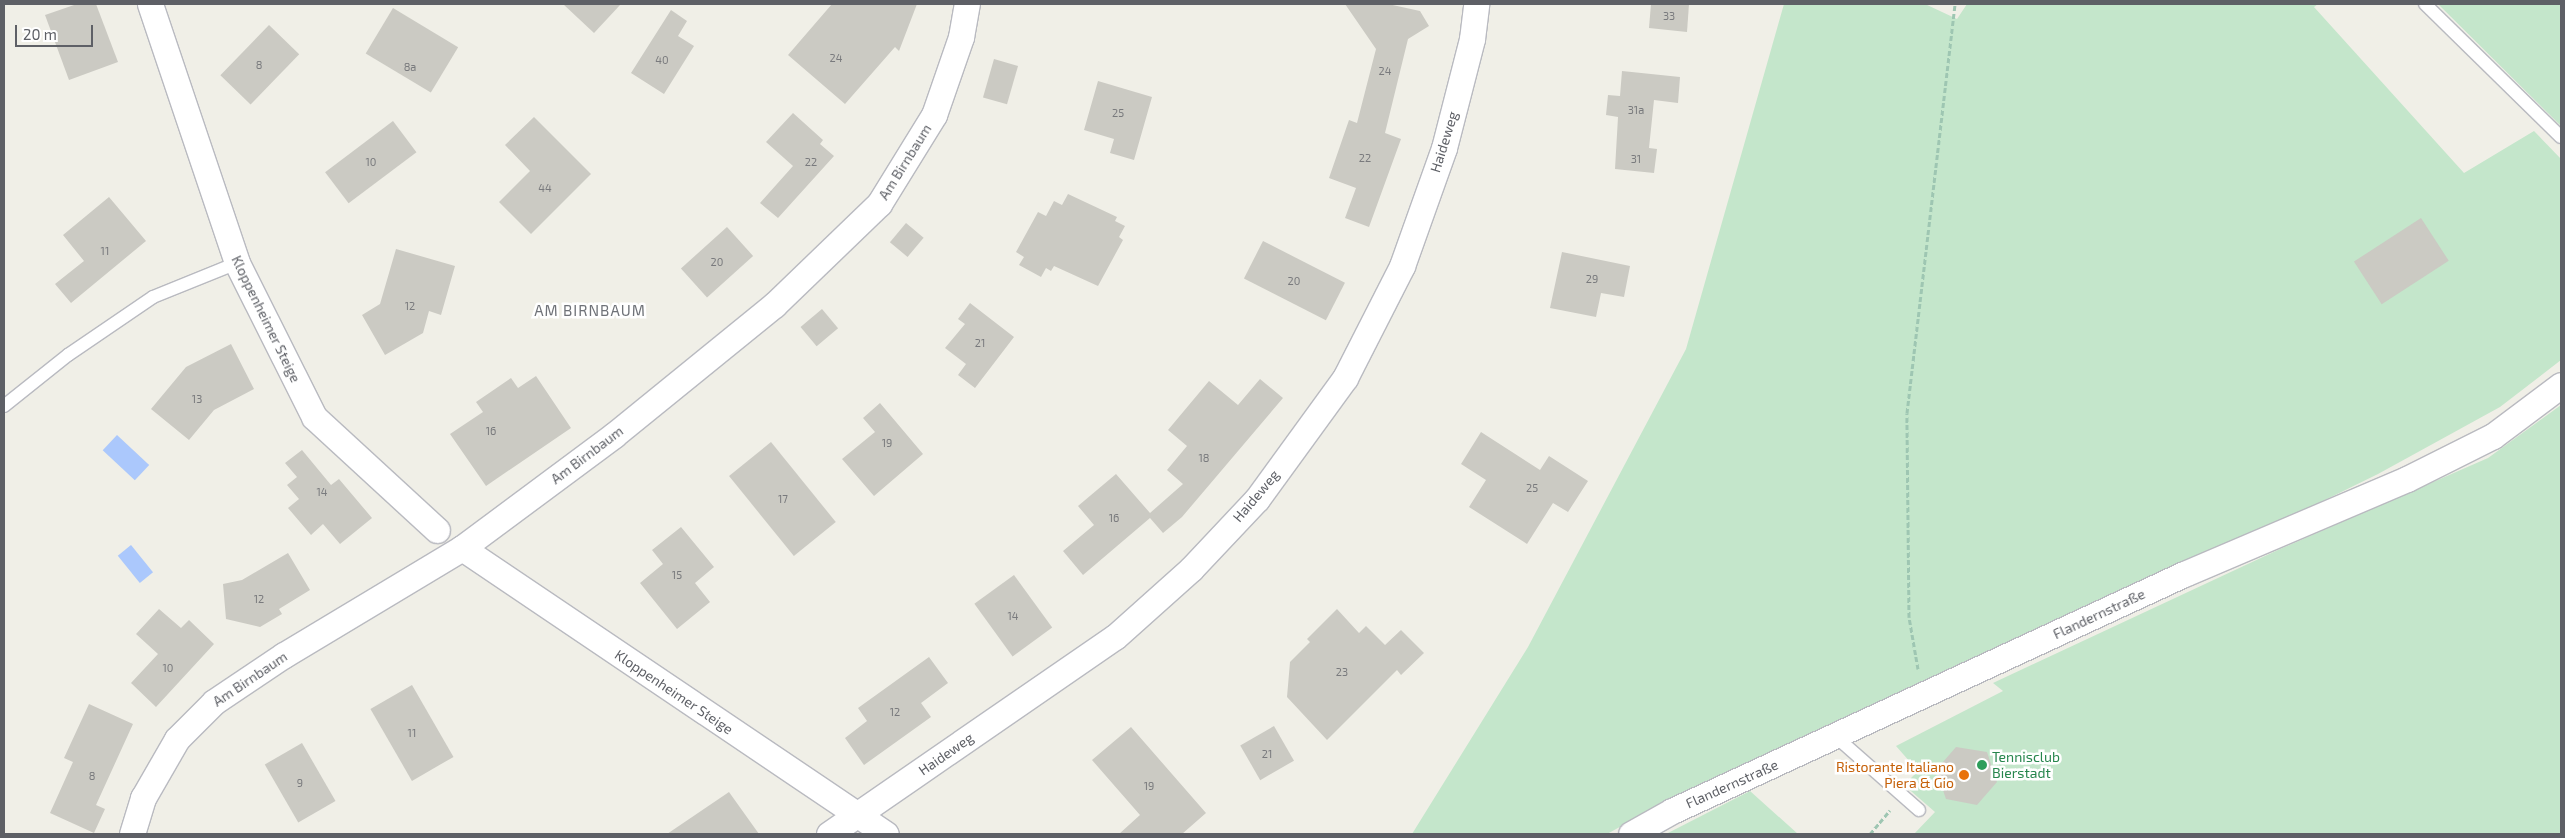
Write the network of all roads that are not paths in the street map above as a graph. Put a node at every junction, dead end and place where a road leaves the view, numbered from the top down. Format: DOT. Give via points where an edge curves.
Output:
graph roads {
  1 [pos="150,4"];
  2 [pos="967,4"];
  3 [pos="1476,4"];
  4 [pos="2426,4"];
  5 [pos="2561,137"];
  6 [pos="236,263"];
  7 [pos="2561,385"];
  8 [pos="4,406"];
  9 [pos="437,530"];
  10 [pos="462,548"];
  11 [pos="1835,736"];
  12 [pos="1919,810"];
  13 [pos="858,814"];
  14 [pos="132,834"];
  15 [pos="829,834"];
  16 [pos="886,834"];
  17 [pos="1631,834"];
  1 -- 6 [label="street, Kloppenheimer Steige"];
  2 -- 10 [label="street, Am Birnbaum" via="961,37 934,115 879,204 774,305 614,435"];
  3 -- 13 [label="street, Haideweg" via="1472,39 1444,148 1402,266 1345,378 1257,499 1191,569 1114,637"];
  4 -- 5 [label="lane"];
  6 -- 8 [label="lane" via="153,297 68,355"];
  6 -- 9 [label="street, Kloppenheimer Steige" via="314,417"];
  7 -- 11 [label="street, Flandernstraße" via="2493,436 2407,479 2184,574"];
  10 -- 13 [label="street, Kloppenheimer Steige"];
  10 -- 14 [label="street, Am Birnbaum" via="284,655 214,702 178,739 143,798"];
  11 -- 12 [label="lane"];
  11 -- 17 [label="street, Flandernstraße" via="1672,811"];
  13 -- 15 [label="street, Haideweg"];
  13 -- 16 [label="street, Kloppenheimer Steige"];
}
